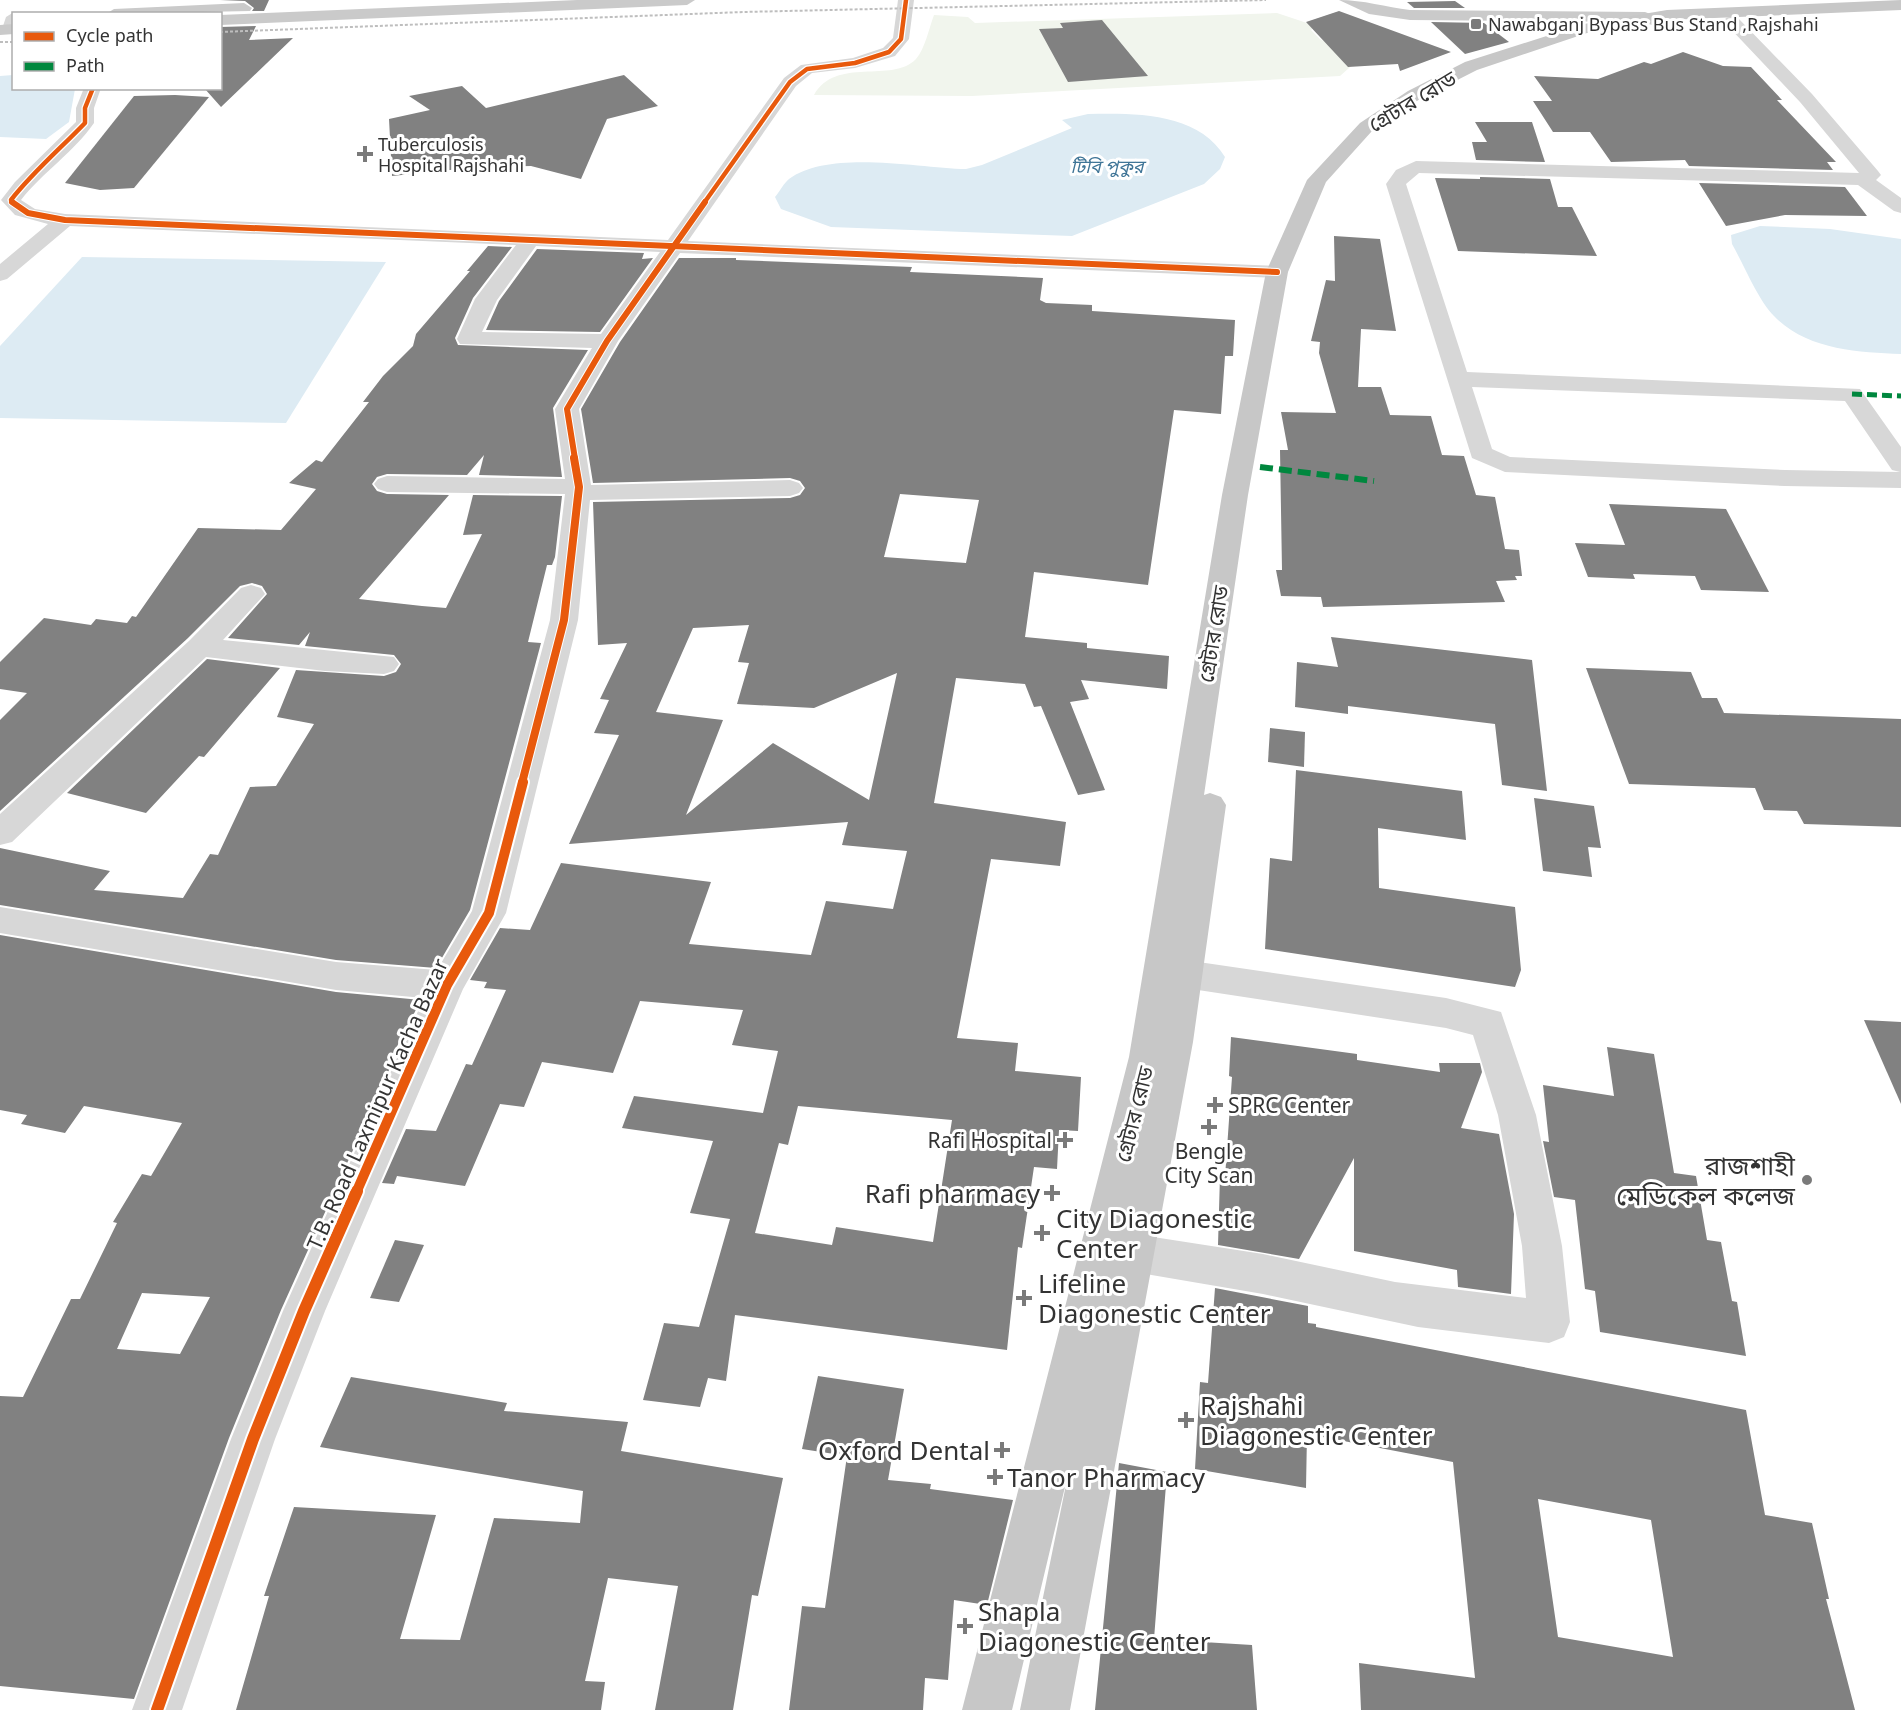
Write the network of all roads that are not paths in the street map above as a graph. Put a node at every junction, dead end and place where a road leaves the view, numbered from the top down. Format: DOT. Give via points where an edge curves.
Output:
graph roads {
  1 [pos="457,0"];
  2 [pos="687,0"];
  3 [pos="906,0"];
  4 [pos="1347,0"];
  5 [pos="1853,3"];
  6 [pos="1901,5"];
  7 [pos="163,12"];
  8 [pos="1901,13"];
  9 [pos="1468,15"];
  10 [pos="222,20"];
  11 [pos="1732,21"];
  12 [pos="1635,25"];
  13 [pos="1590,27"];
  14 [pos="1662,29"];
  15 [pos="92,90"];
  16 [pos="1863,179"];
  17 [pos="1901,207"];
  18 [pos="65,220"];
  19 [pos="531,239"];
  20 [pos="674,245"];
  21 [pos="1277,272"];
  22 [pos="0,275"];
  23 [pos="608,341"];
  24 [pos="1274,345"];
  25 [pos="1458,379"];
  26 [pos="1901,465"];
  27 [pos="1901,480"];
  28 [pos="387,484"];
  29 [pos="790,488"];
  30 [pos="578,490"];
  31 [pos="251,594"];
  32 [pos="200,647"];
  33 [pos="384,664"];
  34 [pos="1217,683"];
  35 [pos="0,833"];
  36 [pos="0,920"];
  37 [pos="1185,974"];
  38 [pos="447,985"];
  39 [pos="1133,1181"];
  40 [pos="1134,1253"];
  41 [pos="157,1710"];
  42 [pos="987,1710"];
  43 [pos="1045,1710"];
  1 -- 7 [label="main road"];
  2 -- 10 [label="main road"];
  3 -- 20 [label="street, T.B. Road Laxmipur Kacha Bazar" via="901,39 889,52 855,63 807,69 790,82"];
  4 -- 9 [label="main road" via="1356,6 1393,14"];
  5 -- 6 [label="highway, গ্রেটার রোড"];
  5 -- 12 [label="highway, গ্রেটার রোড"];
  8 -- 11 [label="highway, গ্রেটার রোড"];
  9 -- 12 [label="main road"];
  9 -- 13 [label="main road"];
  11 -- 14 [label="highway, গ্রেটার রোড"];
  11 -- 16 [label="street" via="1806,98 1871,176"];
  12 -- 13 [label="main road"];
  12 -- 13 [label="highway, গ্রেটার রোড"];
  12 -- 14 [label="highway, গ্রেটার রোড"];
  12 -- 14 [label="main road" via="1658,22"];
  12 -- 24 [label="highway, গ্রেটার রোড" via="1498,65 1432,96 1387,125 1336,179 1307,239"];
  13 -- 21 [label="highway, গ্রেটার রোড" via="1471,66 1414,95 1366,127 1317,180"];
  15 -- 18 [label="street" via="85,108 85,123 11,200 26,214"];
  16 -- 17 [label="street"];
  16 -- 25 [label="street" via="1416,167 1403,174 1396,184"];
  18 -- 19 [label="street"];
  18 -- 22 [label="street"];
  19 -- 20 [label="street"];
  19 -- 23 [label="street" via="486,299 468,339"];
  20 -- 21 [label="street"];
  20 -- 23 [label="street, T.B. Road Laxmipur Kacha Bazar"];
  21 -- 24 [label="highway, গ্রেটার রোড"];
  23 -- 30 [label="street, T.B. Road Laxmipur Kacha Bazar" via="567,409"];
  24 -- 34 [label="highway, গ্রেটার রোড" via="1235,495"];
  25 -- 26 [label="street" via="1852,394"];
  25 -- 27 [label="street" via="1481,453 1505,464"];
  28 -- 30 [label="street"];
  29 -- 30 [label="street"];
  30 -- 38 [label="street, T.B. Road Laxmipur Kacha Bazar" via="564,620 489,913"];
  31 -- 32 [label="street"];
  32 -- 33 [label="street"];
  32 -- 35 [label="street"];
  34 -- 37 [label="highway, গ্রেটার রোড"];
  34 -- 39 [label="highway, গ্রেটার রোড" via="1148,1057"];
  36 -- 38 [label="street" via="336,976"];
  37 -- 39 [label="highway, গ্রেটার রোড"];
  37 -- 40 [label="street" via="1446,1013 1488,1023 1517,1115 1542,1246 1549,1323 1394,1302 1263,1274"];
  38 -- 41 [label="street, T.B. Road Laxmipur Kacha Bazar" via="304,1311 253,1439"];
  39 -- 40 [label="highway, গ্রেটার রোড"];
  39 -- 42 [label="highway, গ্রেটার রোড"];
  40 -- 43 [label="highway, গ্রেটার রোড"];
}
